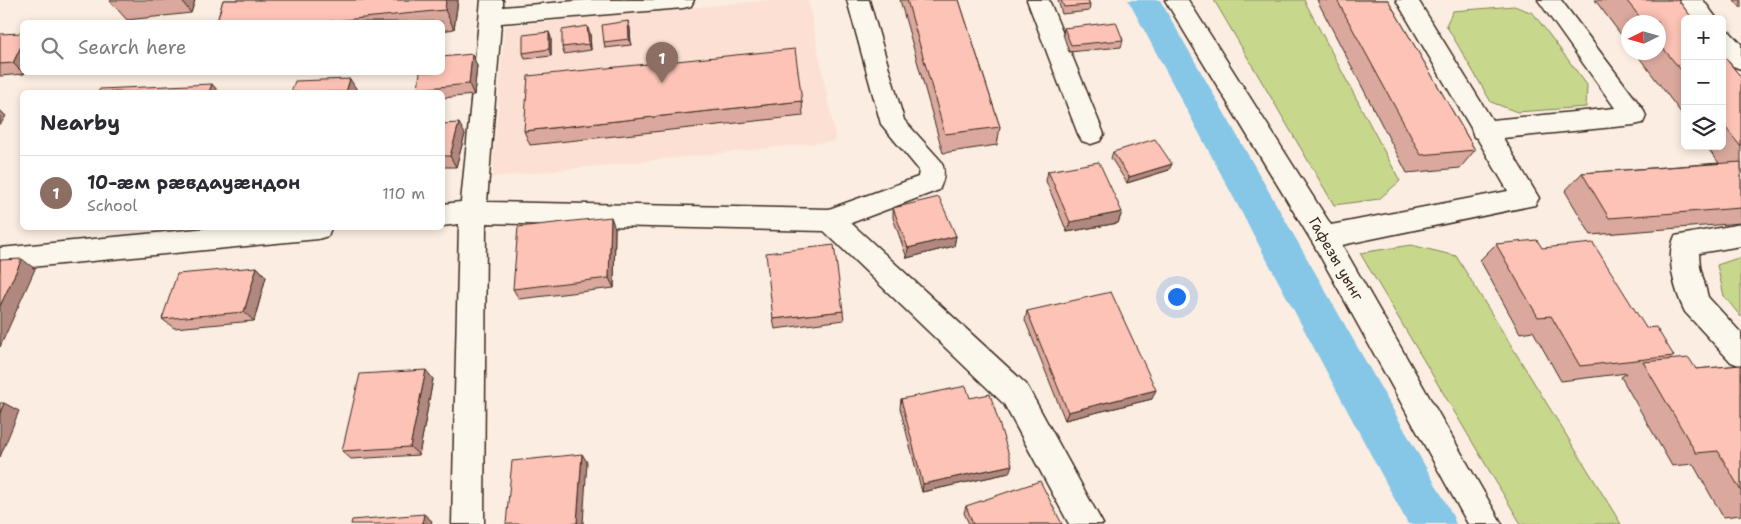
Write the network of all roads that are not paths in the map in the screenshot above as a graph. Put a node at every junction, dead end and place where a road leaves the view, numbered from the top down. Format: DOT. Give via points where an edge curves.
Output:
graph roads {
  1 [pos="683,0"];
  2 [pos="858,0"];
  3 [pos="1038,0"];
  4 [pos="1176,0"];
  5 [pos="1407,0"];
  6 [pos="1549,0"];
  7 [pos="1690,0"];
  8 [pos="492,8"];
  9 [pos="1703,15"];
  10 [pos="1726,43"];
  11 [pos="1741,60"];
  12 [pos="1483,130"];
  13 [pos="1091,134"];
  14 [pos="473,212"];
  15 [pos="445,215"];
  16 [pos="830,220"];
  17 [pos="297,230"];
  18 [pos="1741,235"];
  19 [pos="1324,237"];
  20 [pos="0,259"];
  21 [pos="1741,352"];
  22 [pos="468,524"];
  23 [pos="1087,524"];
  24 [pos="1486,524"];
  1 -- 8 [label="street"];
  2 -- 16 [label="street" via="894,124 932,168 930,182"];
  3 -- 13 [label="street"];
  4 -- 19 [label="street, Гафезы уынг"];
  5 -- 12 [label="street"];
  6 -- 12 [label="street" via="1634,116"];
  7 -- 9 [label="street"];
  8 -- 14 [label="street"];
  10 -- 11 [label="street"];
  12 -- 19 [label="street" via="1526,198"];
  14 -- 15 [label="street"];
  14 -- 16 [label="street"];
  14 -- 22 [label="street"];
  16 -- 23 [label="street" via="1015,394"];
  17 -- 20 [label="street"];
  18 -- 21 [label="street" via="1686,244 1686,267 1695,303"];
  19 -- 24 [label="street, Гафезы уынг"];
}
